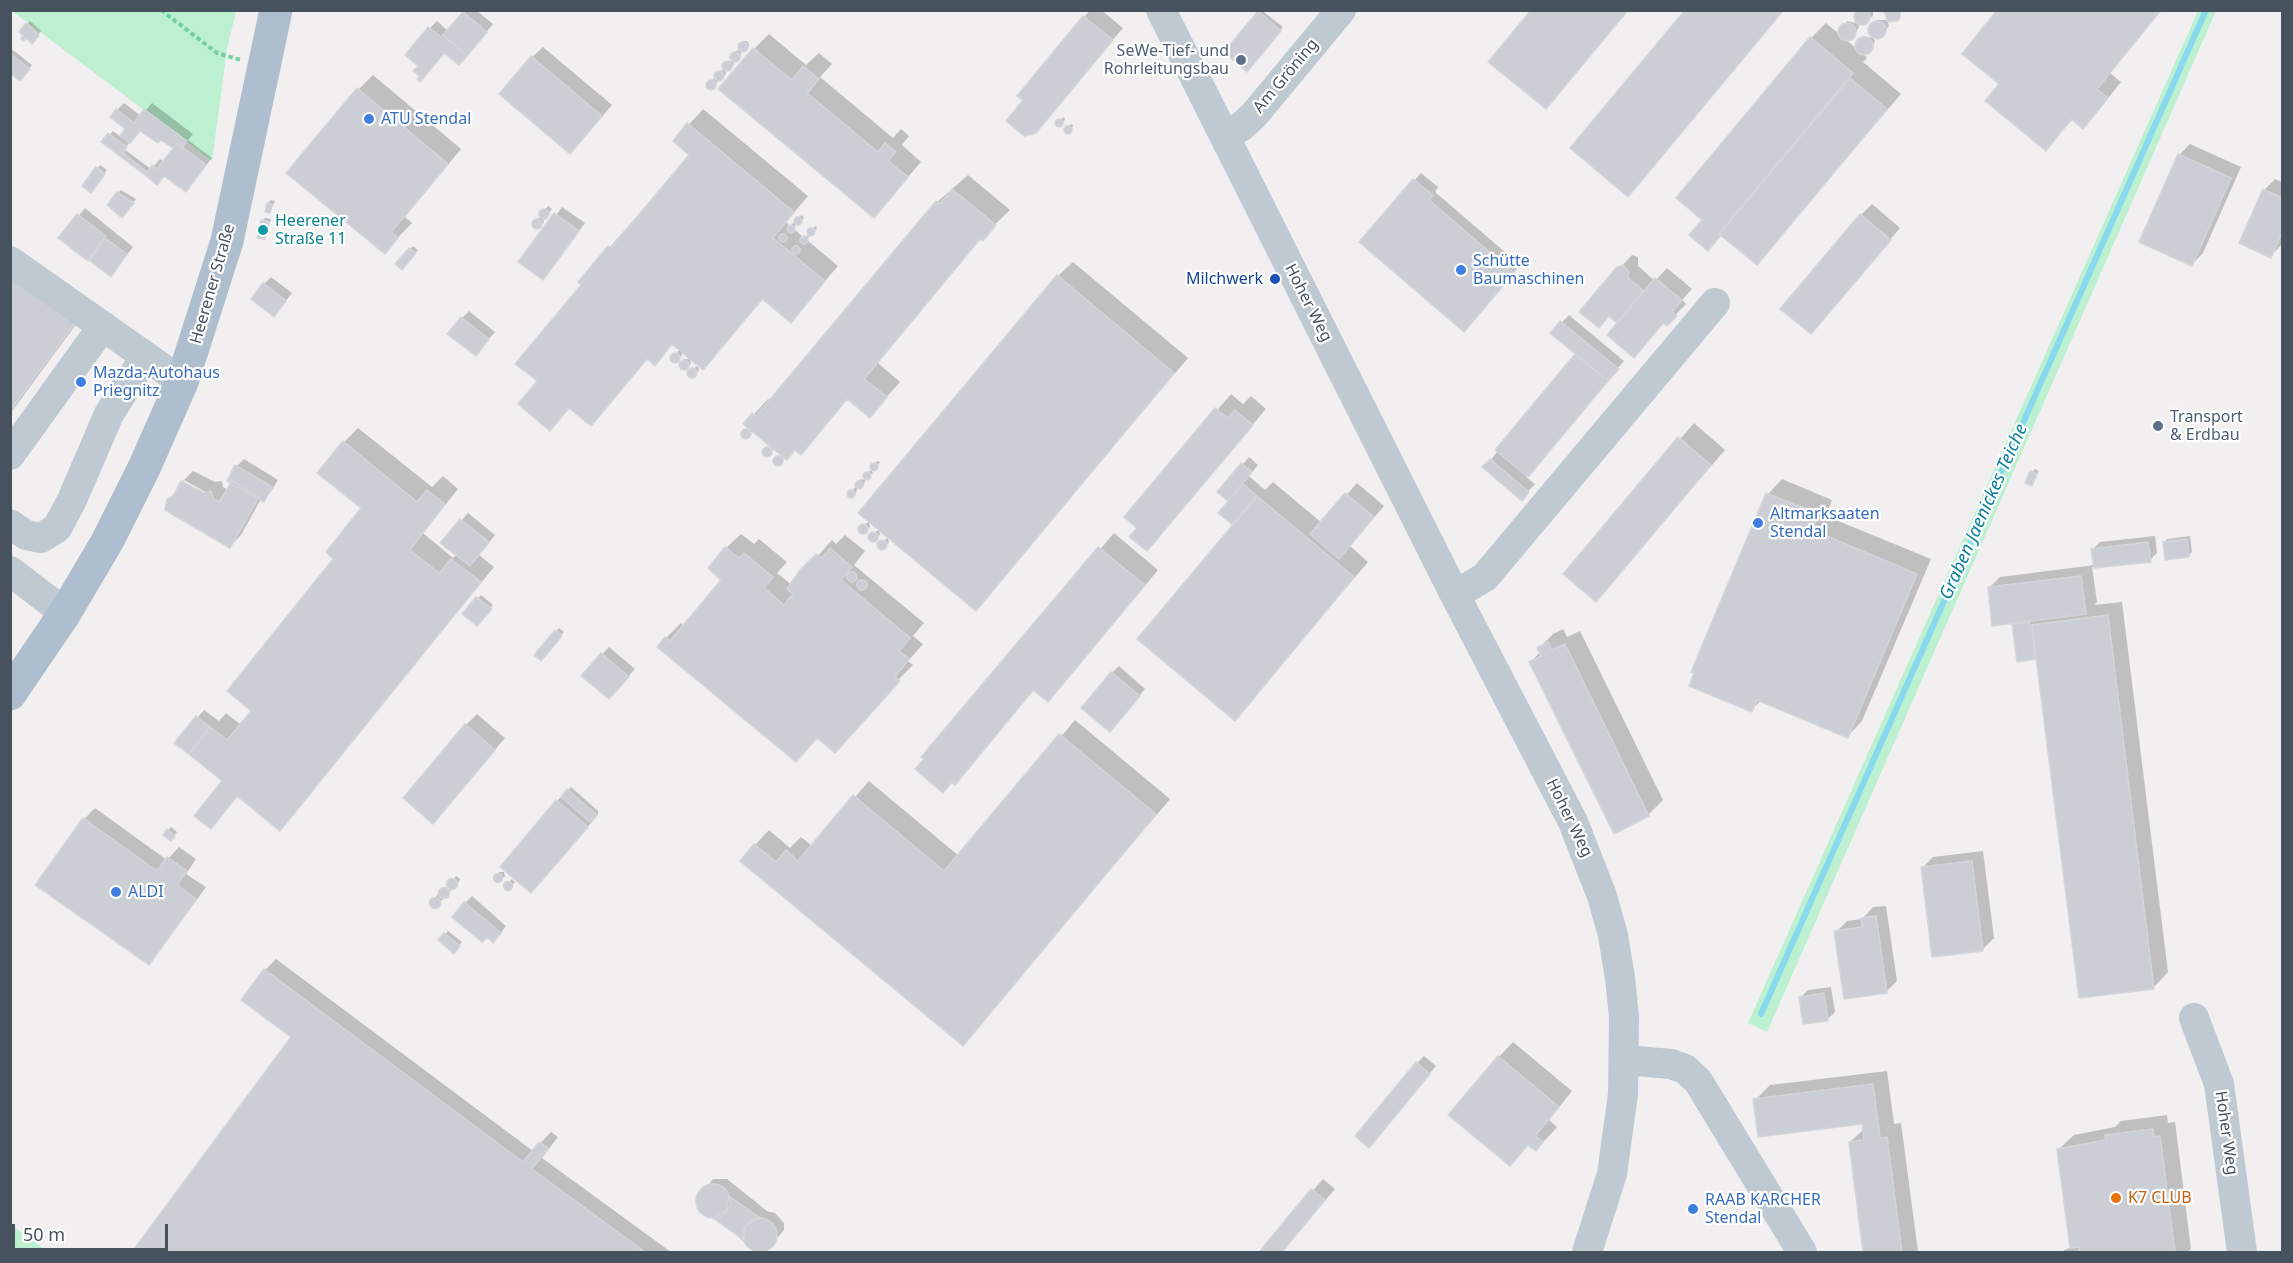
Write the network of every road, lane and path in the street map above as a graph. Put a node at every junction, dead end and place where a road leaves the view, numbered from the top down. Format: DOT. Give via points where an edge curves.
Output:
graph roads {
  1 [pos="161,10"];
  2 [pos="276,10"];
  3 [pos="1161,10"];
  4 [pos="1341,10"];
  5 [pos="265,64"];
  6 [pos="1225,136"];
  7 [pos="10,261"];
  8 [pos="1715,303"];
  9 [pos="103,326"];
  10 [pos="145,357"];
  11 [pos="182,382"];
  12 [pos="10,455"];
  13 [pos="10,524"];
  14 [pos="10,571"];
  15 [pos="1455,595"];
  16 [pos="65,613"];
  17 [pos="12,689"];
  18 [pos="2194,1018"];
  19 [pos="1624,1060"];
  20 [pos="1587,1252"];
  21 [pos="1802,1252"];
  22 [pos="2242,1252"];
  1 -- 5 [label="path" via="217,53"];
  2 -- 5 [label="main road, Heerener Straße"];
  3 -- 6 [label="street, Hoher Weg"];
  4 -- 6 [label="street, Am Gröning" via="1254,115"];
  5 -- 11 [label="main road, Heerener Straße" via="227,241"];
  6 -- 15 [label="street, Hoher Weg"];
  7 -- 9 [label="street"];
  8 -- 15 [label="street" via="1485,577"];
  9 -- 10 [label="street"];
  9 -- 12 [label="street"];
  10 -- 11 [label="street"];
  10 -- 13 [label="street" via="109,414 57,528 41,538 26,535"];
  11 -- 16 [label="main road, Heerener Straße" via="128,503"];
  14 -- 16 [label="street"];
  15 -- 19 [label="street, Hoher Weg" via="1590,861 1615,946 1624,1017"];
  16 -- 17 [label="main road, Heerener Straße"];
  18 -- 22 [label="street, Hoher Weg" via="2219,1084"];
  19 -- 20 [label="street, Hoher Weg" via="1612,1174"];
  19 -- 21 [label="street" via="1671,1064 1685,1069 1698,1081"];
}
